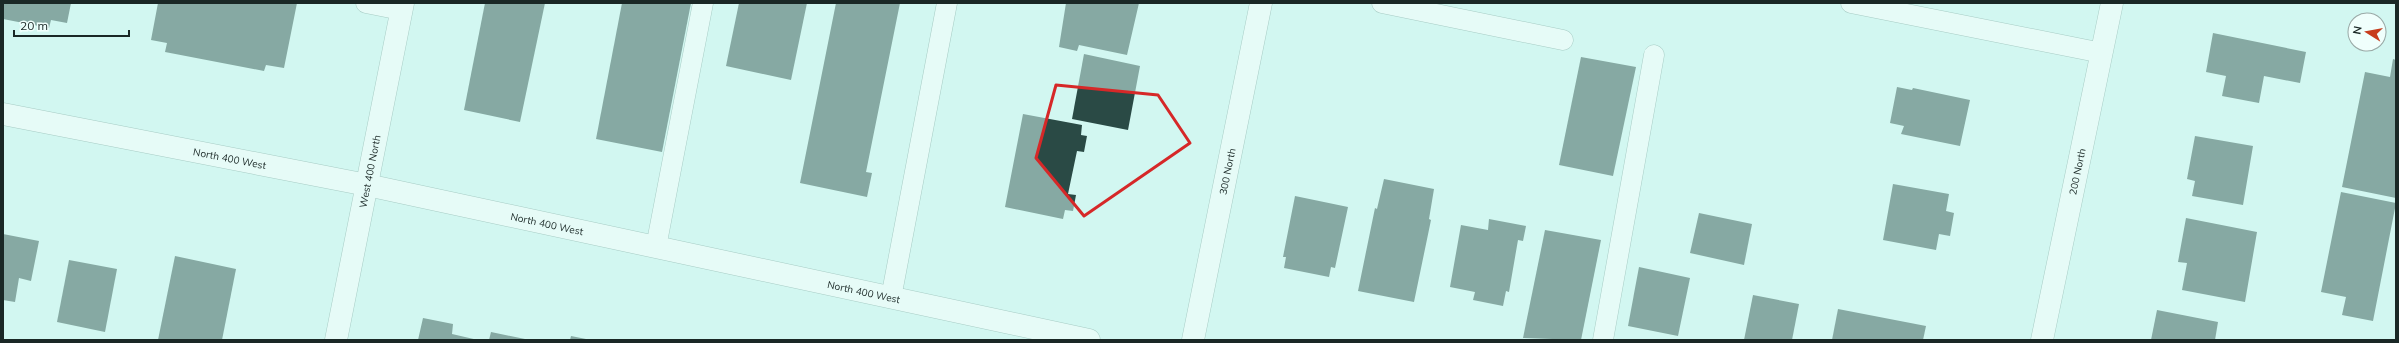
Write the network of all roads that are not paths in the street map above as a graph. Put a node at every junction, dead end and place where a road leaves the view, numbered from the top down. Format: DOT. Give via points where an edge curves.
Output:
graph roads {
  1 [pos="366,3"];
  2 [pos="703,3"];
  3 [pos="947,3"];
  4 [pos="1262,3"];
  5 [pos="1382,3"];
  6 [pos="1851,3"];
  7 [pos="2112,3"];
  8 [pos="402,7"];
  9 [pos="1563,40"];
  10 [pos="2102,53"];
  11 [pos="1654,55"];
  12 [pos="3,114"];
  13 [pos="367,185"];
  14 [pos="656,247"];
  15 [pos="891,298"];
  16 [pos="336,340"];
  17 [pos="1089,340"];
  18 [pos="1193,340"];
  19 [pos="1603,340"];
  20 [pos="2042,340"];
  1 -- 8 [label="lane"];
  2 -- 14 [label="lane"];
  3 -- 15 [label="lane"];
  4 -- 18 [label="street, 300 North"];
  5 -- 9 [label="lane"];
  6 -- 10 [label="lane"];
  7 -- 10 [label="street, 200 North"];
  8 -- 13 [label="street, West 400 North"];
  10 -- 20 [label="street, 200 North"];
  11 -- 19 [label="lane"];
  12 -- 13 [label="street, North 400 West"];
  13 -- 14 [label="street, North 400 West"];
  13 -- 16 [label="street, West 400 North"];
  14 -- 15 [label="street, North 400 West"];
  15 -- 17 [label="street, North 400 West"];
}
